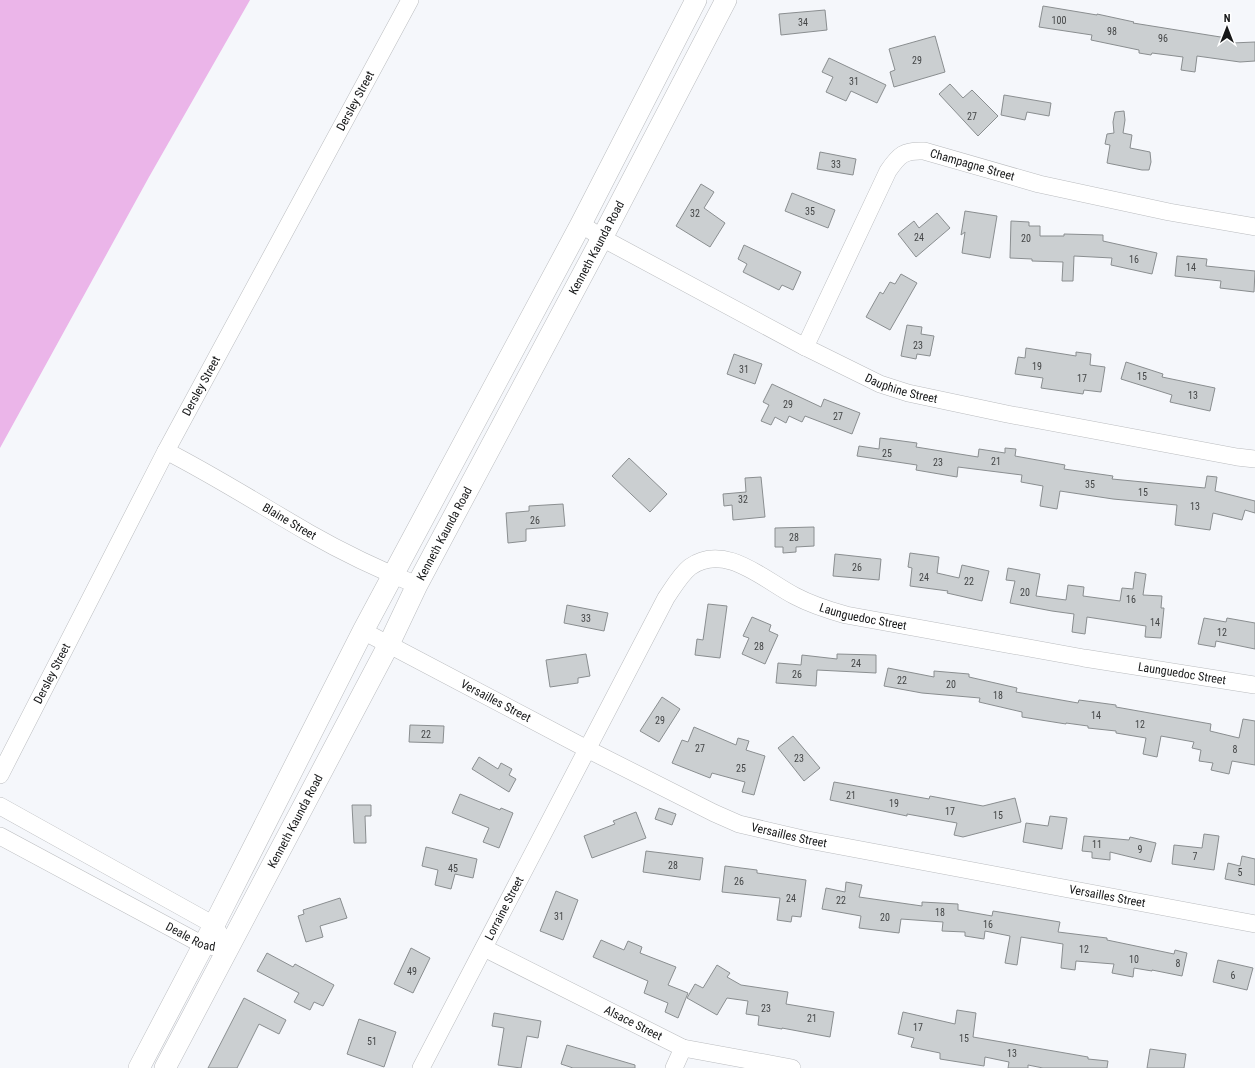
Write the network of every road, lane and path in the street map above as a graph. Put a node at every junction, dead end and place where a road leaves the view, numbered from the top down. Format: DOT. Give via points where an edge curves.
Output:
graph roads {
  1 [pos="410,0"];
  2 [pos="696,0"];
  3 [pos="726,0"];
  4 [pos="581,224"];
  5 [pos="1255,227"];
  6 [pos="602,238"];
  7 [pos="804,347"];
  8 [pos="166,451"];
  9 [pos="1255,459"];
  10 [pos="393,575"];
  11 [pos="417,585"];
  12 [pos="363,631"];
  13 [pos="389,644"];
  14 [pos="1255,686"];
  15 [pos="587,749"];
  16 [pos="0,776"];
  17 [pos="0,806"];
  18 [pos="0,836"];
  19 [pos="1255,924"];
  20 [pos="214,925"];
  21 [pos="203,945"];
  22 [pos="228,948"];
  23 [pos="484,948"];
  24 [pos="683,1048"];
  25 [pos="139,1068"];
  26 [pos="165,1068"];
  27 [pos="421,1068"];
  28 [pos="674,1068"];
  29 [pos="792,1068"];
  1 -- 8 [label="street, Dersley Street"];
  2 -- 4 [label="main road, Kenneth Kaunda Road"];
  3 -- 6 [label="main road, Kenneth Kaunda Road"];
  4 -- 6 [label="street, Dauphine Street"];
  4 -- 10 [label="main road, Kenneth Kaunda Road"];
  5 -- 7 [label="street, Champagne Street" via="1169,212 1038,184 924,151 904,153 888,171"];
  6 -- 7 [label="street, Dauphine Street"];
  6 -- 11 [label="main road, Kenneth Kaunda Road"];
  7 -- 9 [label="street, Dauphine Street" via="880,384 908,393 1007,414"];
  8 -- 10 [label="street, Blaine Street" via="310,534"];
  8 -- 16 [label="street, Dersley Street"];
  10 -- 11 [label="street, Blaine Street"];
  10 -- 12 [label="main road, Kenneth Kaunda Road"];
  11 -- 13 [label="main road, Kenneth Kaunda Road"];
  12 -- 13 [label="street, Versailles Street"];
  12 -- 20 [label="main road, Kenneth Kaunda Road"];
  13 -- 15 [label="street, Versailles Street"];
  13 -- 22 [label="main road, Kenneth Kaunda Road"];
  14 -- 15 [label="street, Launguedoc Street" via="846,615 818,607 794,596 730,560 714,558 689,568 666,598"];
  15 -- 19 [label="street, Versailles Street" via="739,824"];
  15 -- 23 [label="street, Lorraine Street"];
  17 -- 20 [label="street, Deale Road"];
  18 -- 21 [label="street, Deale Road"];
  20 -- 21 [label="main road, Kenneth Kaunda Road"];
  20 -- 22 [label="street, Deale Road"];
  21 -- 22 [label="street, Deale Road"];
  21 -- 25 [label="main road, Kenneth Kaunda Road"];
  22 -- 26 [label="main road, Kenneth Kaunda Road"];
  23 -- 24 [label="street, Alsace Street"];
  23 -- 27 [label="street, Lorraine Street"];
  24 -- 28 [label="street"];
  24 -- 29 [label="street, Alsace Street"];
}
